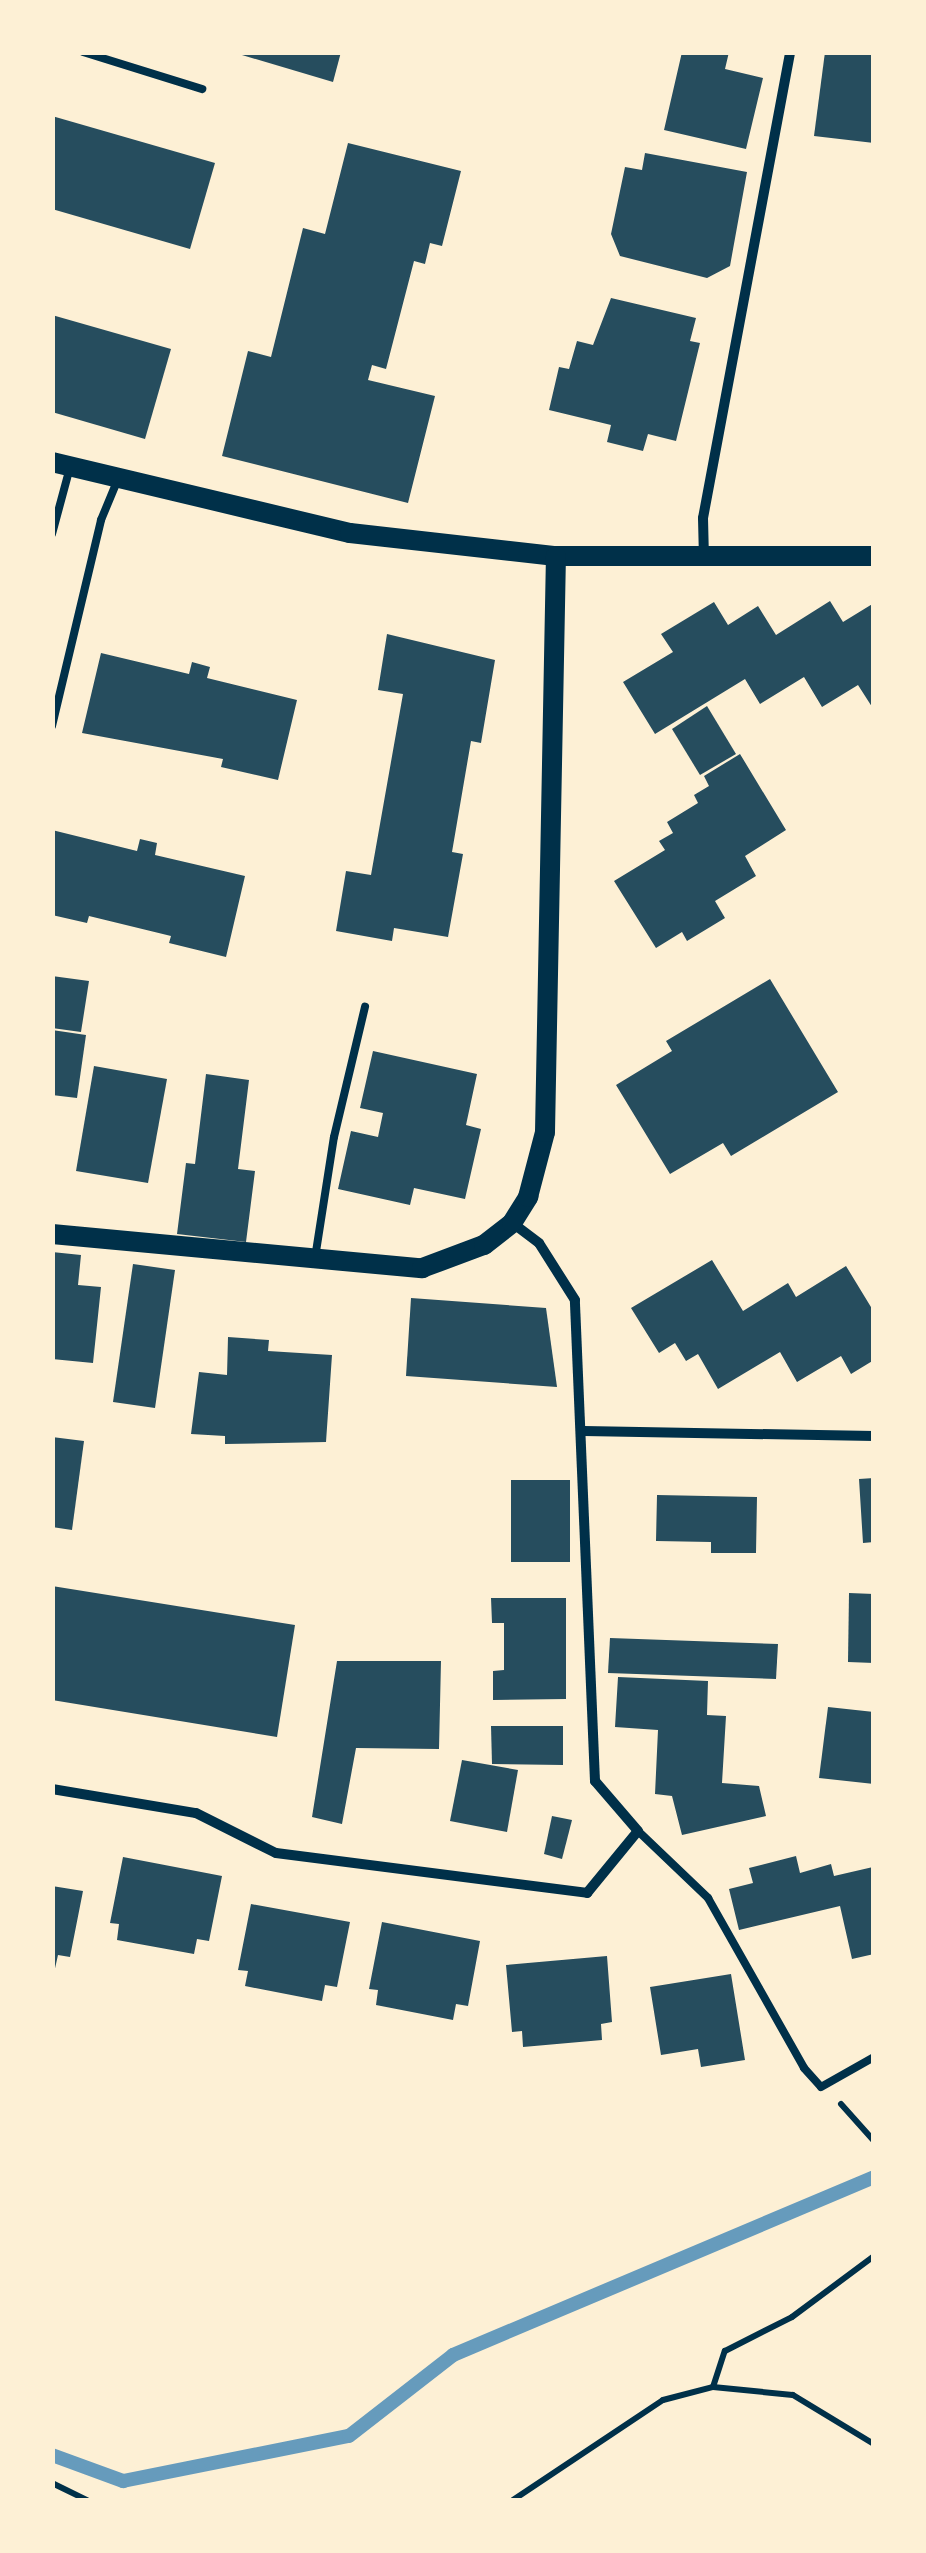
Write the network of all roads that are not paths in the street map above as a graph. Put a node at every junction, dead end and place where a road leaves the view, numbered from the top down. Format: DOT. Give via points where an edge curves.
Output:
graph roads {
  1 [pos="83,52"];
  2 [pos="790,52"];
  3 [pos="202,89"];
  4 [pos="62,464"];
  5 [pos="118,479"];
  6 [pos="52,534"];
  7 [pos="556,556"];
  8 [pos="874,556"];
  9 [pos="704,560"];
  10 [pos="52,726"];
  11 [pos="365,1007"];
  12 [pos="512,1224"];
  13 [pos="52,1234"];
  14 [pos="314,1263"];
  15 [pos="584,1431"];
  16 [pos="874,1436"];
  17 [pos="52,1788"];
  18 [pos="638,1831"];
  19 [pos="874,2057"];
  1 -- 3 [label="lane"];
  2 -- 9 [label="street" via="704,518"];
  4 -- 5 [label="main road"];
  4 -- 6 [label="lane"];
  5 -- 7 [label="main road" via="350,534"];
  5 -- 10 [label="lane" via="101,520"];
  7 -- 9 [label="main road"];
  7 -- 12 [label="main road" via="545,1132 528,1198"];
  8 -- 9 [label="main road"];
  11 -- 14 [label="lane" via="334,1137"];
  12 -- 14 [label="main road" via="484,1244 422,1268"];
  12 -- 15 [label="street" via="539,1243 576,1300"];
  13 -- 14 [label="main road"];
  15 -- 16 [label="street"];
  15 -- 18 [label="street" via="596,1781"];
  17 -- 18 [label="street" via="196,1813 276,1853 586,1893"];
  18 -- 19 [label="lane" via="708,1898 804,2068 821,2086"];
}
